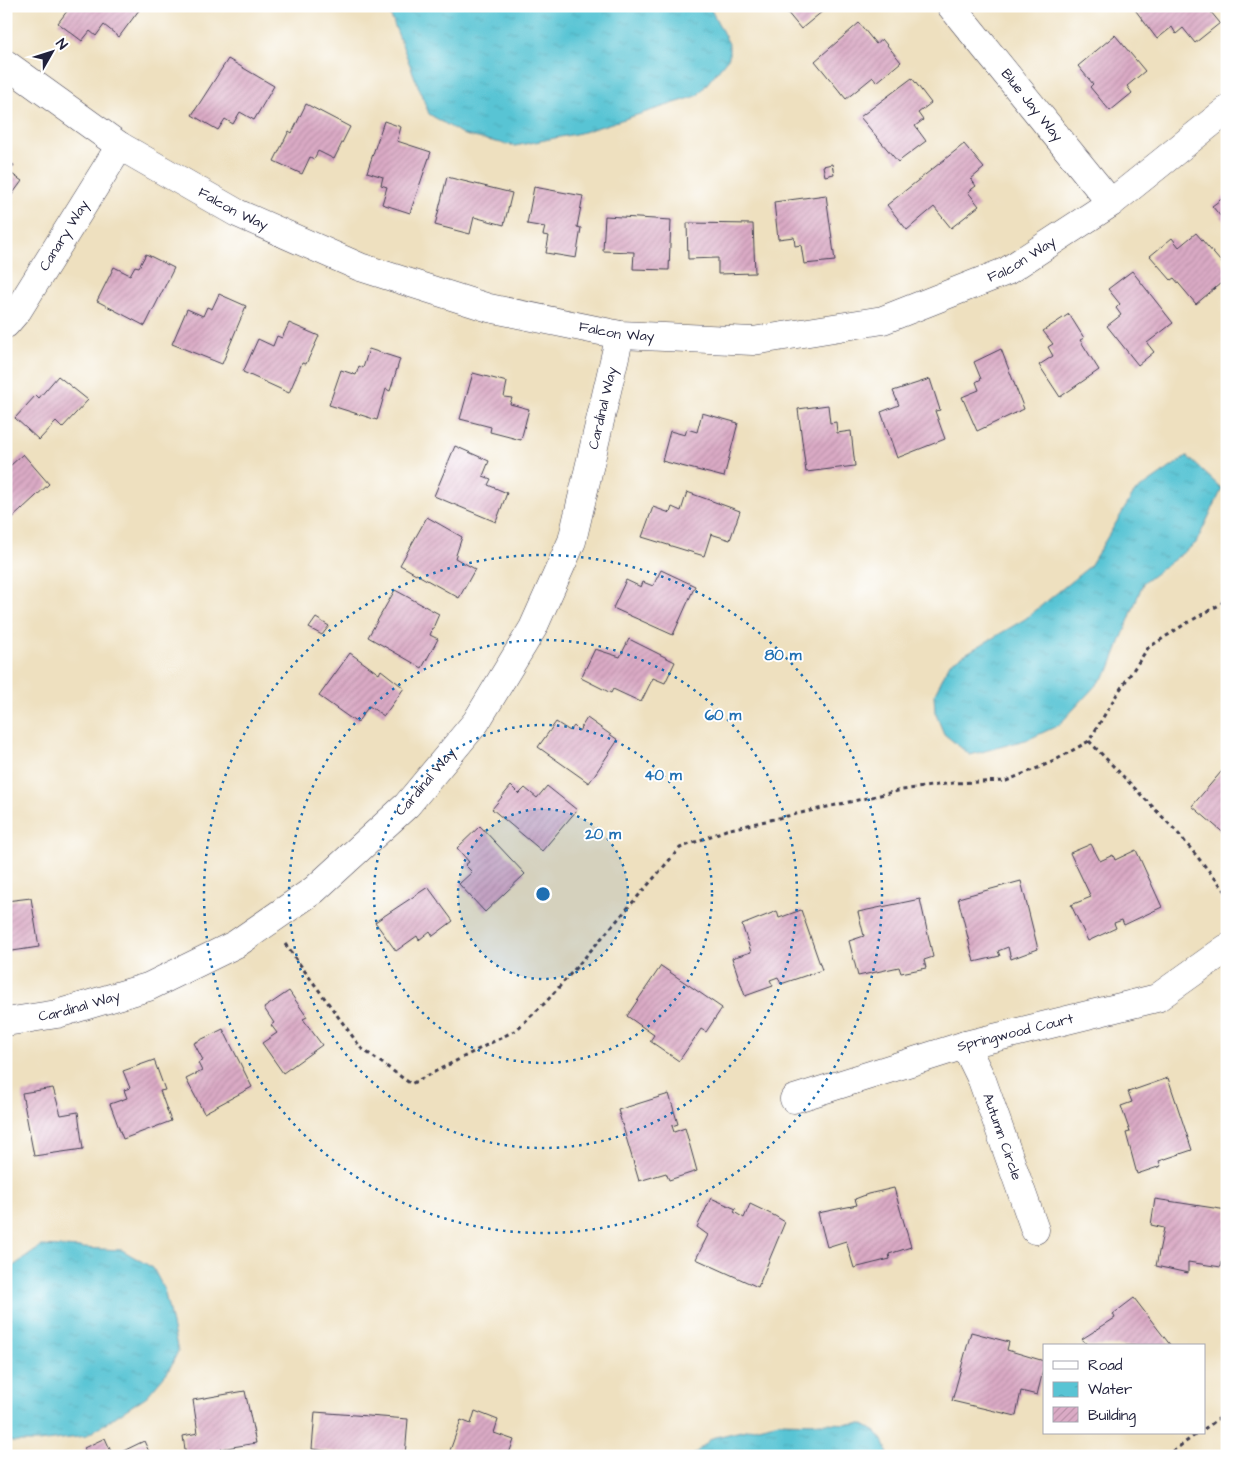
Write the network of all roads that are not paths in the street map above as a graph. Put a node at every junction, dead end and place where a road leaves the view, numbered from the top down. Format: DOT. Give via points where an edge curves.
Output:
graph roads {
  1 [pos="951,6"];
  2 [pos="6,64"];
  3 [pos="1227,110"];
  4 [pos="120,146"];
  5 [pos="1111,203"];
  6 [pos="6,324"];
  7 [pos="620,336"];
  8 [pos="1227,948"];
  9 [pos="6,1022"];
  10 [pos="965,1045"];
  11 [pos="794,1099"];
  12 [pos="1035,1230"];
  1 -- 5 [label="street, Blue Jay Way"];
  2 -- 4 [label="street, Falcon Way"];
  3 -- 5 [label="street, Falcon Way"];
  4 -- 6 [label="street, Canary Way" via="18,310"];
  4 -- 7 [label="street, Falcon Way" via="237,213 360,267 489,308"];
  5 -- 7 [label="street, Falcon Way" via="1007,271 883,320 753,341"];
  7 -- 9 [label="street, Cardinal Way" via="572,542 533,628 476,722 407,805 314,890 236,944 148,988 58,1014"];
  8 -- 10 [label="street, Springwood Court" via="1157,998"];
  10 -- 11 [label="street, Springwood Court"];
  10 -- 12 [label="street, Autumn Circle" via="982,1080"];
}
